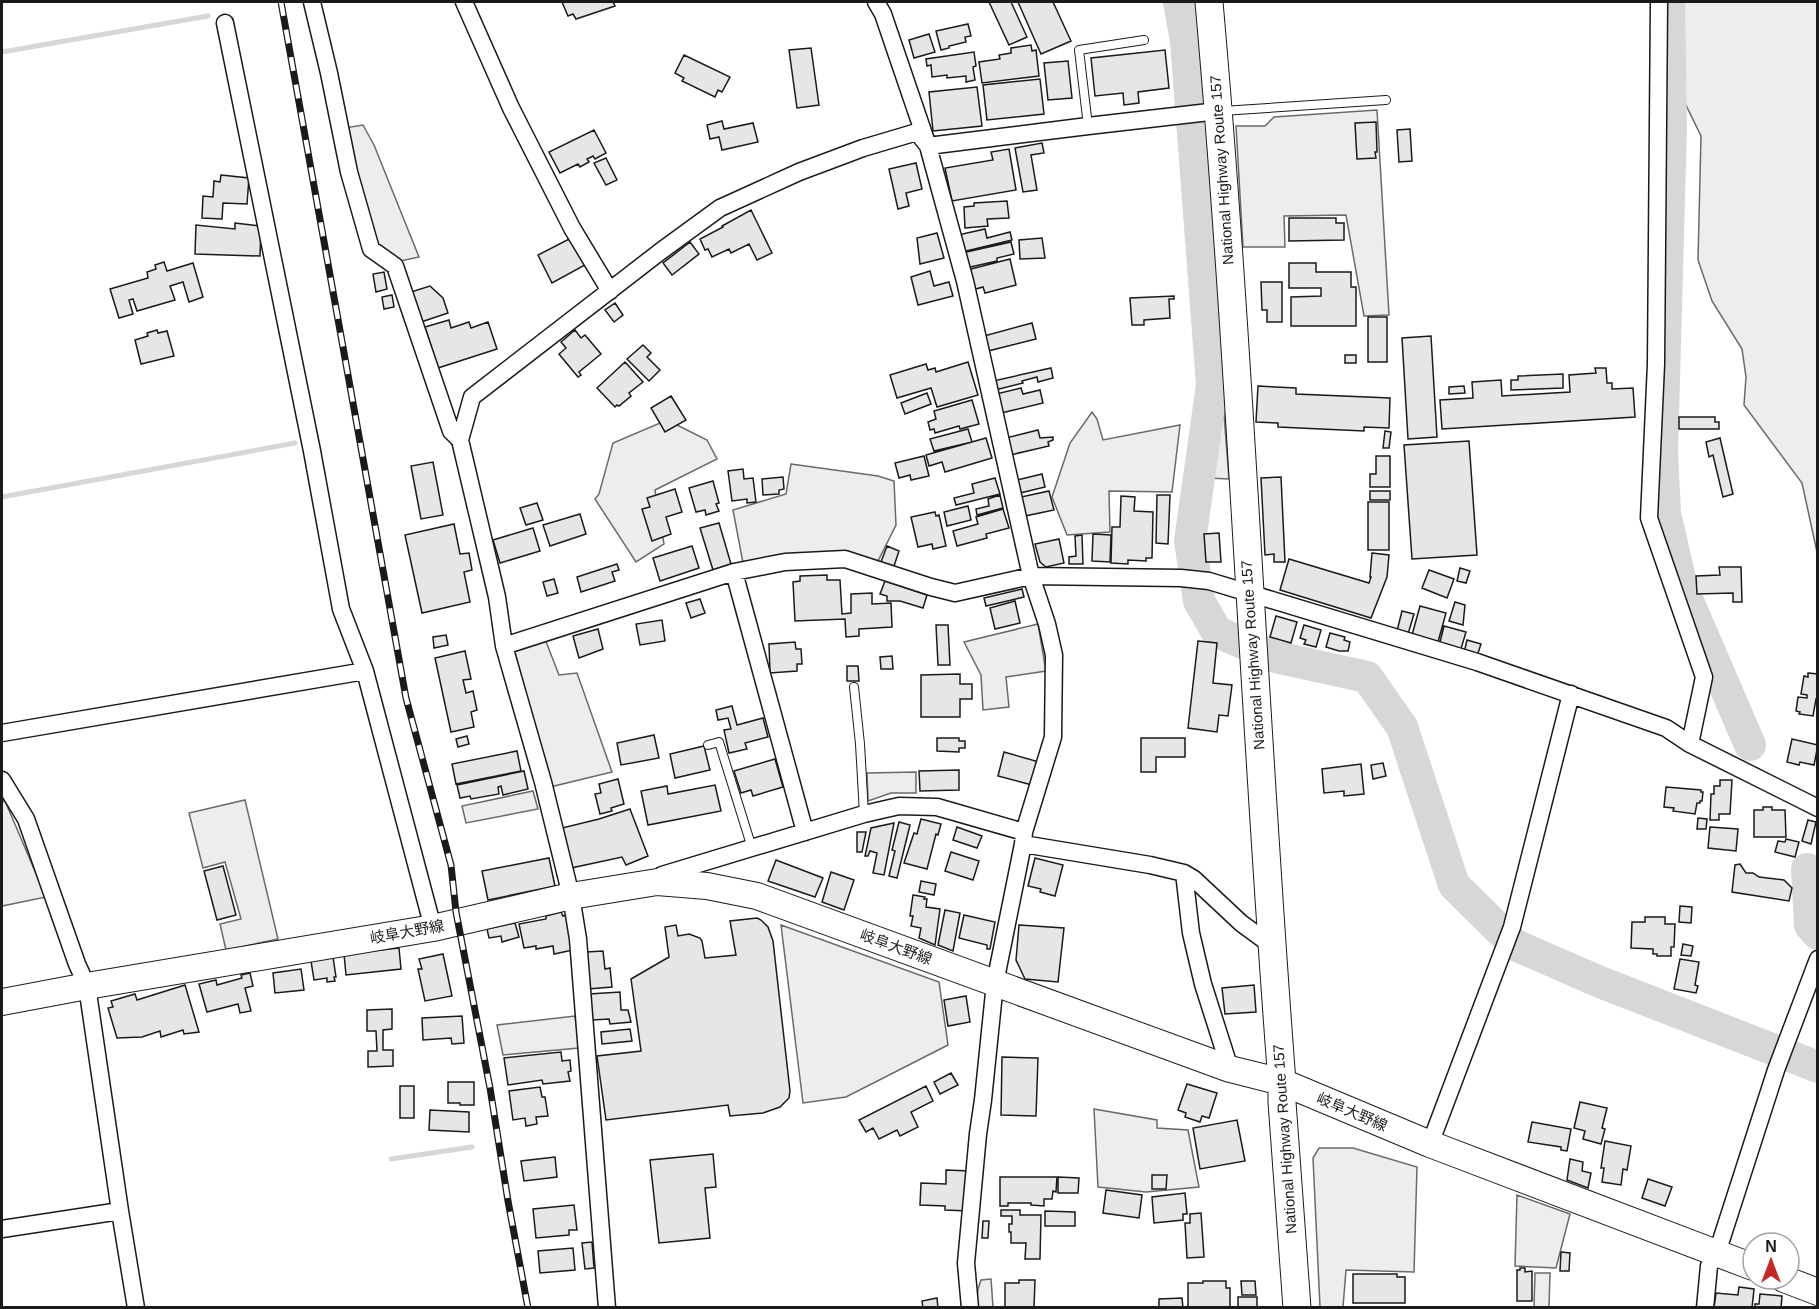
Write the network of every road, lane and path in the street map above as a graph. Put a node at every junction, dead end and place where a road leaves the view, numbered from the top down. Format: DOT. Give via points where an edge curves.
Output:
graph roads {
  1 [pos="312,2"];
  2 [pos="464,2"];
  3 [pos="876,2"];
  4 [pos="1209,2"];
  5 [pos="1659,2"];
  6 [pos="225,23"];
  7 [pos="1144,40"];
  8 [pos="1386,100"];
  9 [pos="1209,112"];
  10 [pos="1088,126"];
  11 [pos="928,146"];
  12 [pos="610,291"];
  13 [pos="460,440"];
  14 [pos="734,572"];
  15 [pos="1031,576"];
  16 [pos="1249,594"];
  17 [pos="504,646"];
  18 [pos="365,671"];
  19 [pos="854,687"];
  20 [pos="1571,694"];
  21 [pos="2,733"];
  22 [pos="1690,744"];
  23 [pos="708,745"];
  24 [pos="2,780"];
  25 [pos="1818,808"];
  26 [pos="864,814"];
  27 [pos="805,832"];
  28 [pos="1023,838"];
  29 [pos="752,848"];
  30 [pos="1184,873"];
  31 [pos="657,882"];
  32 [pos="571,896"];
  33 [pos="433,928"];
  34 [pos="1271,945"];
  35 [pos="1818,959"];
  36 [pos="996,983"];
  37 [pos="87,986"];
  38 [pos="2,1002"];
  39 [pos="1230,1069"];
  40 [pos="1282,1082"];
  41 [pos="1430,1144"];
  42 [pos="120,1210"];
  43 [pos="2,1229"];
  44 [pos="1717,1253"];
  45 [pos="1741,1262"];
  46 [pos="1801,1286"];
  47 [pos="1818,1292"];
  48 [pos="136,1308"];
  49 [pos="608,1308"];
  50 [pos="969,1308"];
  51 [pos="1297,1308"];
  52 [pos="1705,1308"];
  1 -- 13 [label="street" via="349,172 371,249 395,266 451,431"];
  2 -- 12 [label="street" via="511,108 572,228"];
  3 -- 11 [label="street"];
  4 -- 9 [label="highway, National Highway Route 157"];
  5 -- 22 [label="street" via="1656,364 1648,518 1704,677"];
  6 -- 18 [label="street" via="341,609"];
  7 -- 10 [label="lane" via="1079,50"];
  8 -- 9 [label="lane"];
  9 -- 10 [label="street"];
  9 -- 16 [label="highway, National Highway Route 157" via="1236,363"];
  10 -- 11 [label="street"];
  11 -- 12 [label="street" via="917,132 863,148 720,208"];
  11 -- 15 [label="street" via="971,306"];
  12 -- 13 [label="street" via="472,397"];
  13 -- 17 [label="street" via="497,597"];
  14 -- 15 [label="street" via="785,562 845,559 955,593"];
  14 -- 17 [label="street"];
  14 -- 27 [label="street"];
  15 -- 16 [label="street" via="1181,578 1209,581"];
  15 -- 28 [label="street" via="1054,656 1053,737"];
  16 -- 20 [label="street"];
  16 -- 34 [label="highway, National Highway Route 157"];
  17 -- 32 [label="street"];
  18 -- 21 [label="street"];
  18 -- 33 [label="street"];
  19 -- 26 [label="lane"];
  20 -- 22 [label="street" via="1666,728"];
  20 -- 41 [label="street" via="1512,927"];
  22 -- 25 [label="street"];
  23 -- 29 [label="lane" via="719,742"];
  24 -- 37 [label="street" via="26,819"];
  26 -- 27 [label="street"];
  26 -- 28 [label="street" via="899,806 937,807"];
  27 -- 29 [label="street"];
  28 -- 30 [label="street"];
  28 -- 36 [label="street"];
  29 -- 31 [label="street" via="662,875"];
  30 -- 34 [label="street"];
  30 -- 39 [label="street" via="1191,933"];
  31 -- 32 [label="main road, 岐阜大野線"];
  31 -- 36 [label="main road, 岐阜大野線" via="757,896"];
  32 -- 33 [label="main road, 岐阜大野線"];
  32 -- 49 [label="street" via="578,939"];
  33 -- 37 [label="main road, 岐阜大野線"];
  34 -- 40 [label="highway, National Highway Route 157"];
  35 -- 44 [label="street" via="1776,1070"];
  36 -- 39 [label="main road, 岐阜大野線"];
  36 -- 50 [label="street" via="967,1258"];
  37 -- 38 [label="main road, 岐阜大野線"];
  37 -- 42 [label="street"];
  39 -- 40 [label="main road, 岐阜大野線"];
  40 -- 41 [label="main road, 岐阜大野線"];
  40 -- 51 [label="highway, National Highway Route 157"];
  41 -- 44 [label="main road, 岐阜大野線"];
  42 -- 43 [label="street"];
  42 -- 48 [label="street"];
  44 -- 45 [label="main road, 岐阜大野線"];
  44 -- 52 [label="street" via="1709,1266"];
  46 -- 47 [label="main road"];
}
